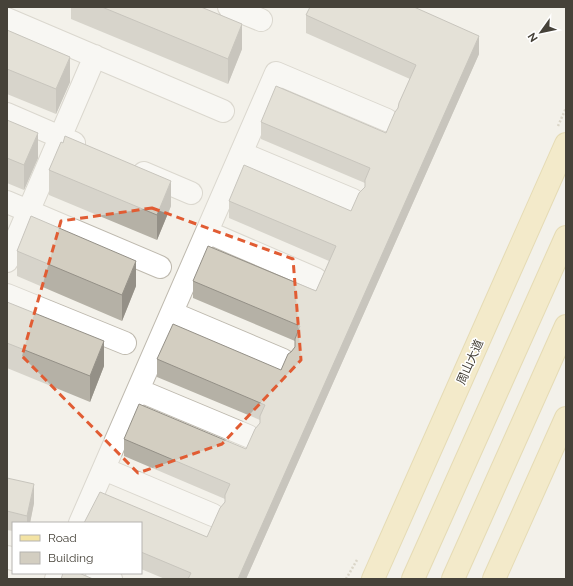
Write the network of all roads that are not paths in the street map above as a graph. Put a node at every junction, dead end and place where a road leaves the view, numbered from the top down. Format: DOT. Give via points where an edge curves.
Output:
graph roads {
  1 [pos="229,7"];
  2 [pos="7,19"];
  3 [pos="261,20"];
  4 [pos="95,56"];
  5 [pos="223,111"];
  6 [pos="7,114"];
  7 [pos="387,120"];
  8 [pos="60,137"];
  9 [pos="566,144"];
  10 [pos="89,150"];
  11 [pos="241,153"];
  12 [pos="126,165"];
  13 [pos="191,193"];
  14 [pos="353,200"];
  15 [pos="7,202"];
  16 [pos="29,211"];
  17 [pos="207,232"];
  18 [pos="566,237"];
  19 [pos="7,261"];
  20 [pos="160,267"];
  21 [pos="316,279"];
  22 [pos="7,295"];
  23 [pos="172,313"];
  24 [pos="566,326"];
  25 [pos="125,344"];
  26 [pos="284,360"];
  27 [pos="138,390"];
  28 [pos="566,418"];
  29 [pos="248,436"];
  30 [pos="104,469"];
  31 [pos="213,515"];
  32 [pos="80,522"];
  33 [pos="99,574"];
  34 [pos="111,579"];
  35 [pos="373,579"];
  36 [pos="413,579"];
  37 [pos="453,579"];
  38 [pos="494,579"];
  1 -- 3 [label="lane"];
  2 -- 4 [label="lane"];
  4 -- 5 [label="lane"];
  4 -- 8 [label="lane"];
  6 -- 8 [label="lane"];
  7 -- 11 [label="lane" via="276,73"];
  8 -- 10 [label="lane"];
  8 -- 16 [label="lane"];
  9 -- 35 [label="main road, 周山大道"];
  11 -- 14 [label="lane"];
  11 -- 17 [label="lane"];
  12 -- 13 [label="lane"];
  15 -- 16 [label="lane"];
  16 -- 19 [label="lane"];
  16 -- 20 [label="lane"];
  17 -- 21 [label="lane"];
  17 -- 23 [label="lane"];
  18 -- 36 [label="main road"];
  22 -- 25 [label="lane"];
  23 -- 26 [label="lane"];
  23 -- 27 [label="lane"];
  24 -- 37 [label="main road"];
  27 -- 29 [label="lane"];
  27 -- 30 [label="lane"];
  28 -- 38 [label="main road"];
  30 -- 31 [label="lane"];
  30 -- 32 [label="lane"];
  33 -- 34 [label="lane"];
}
